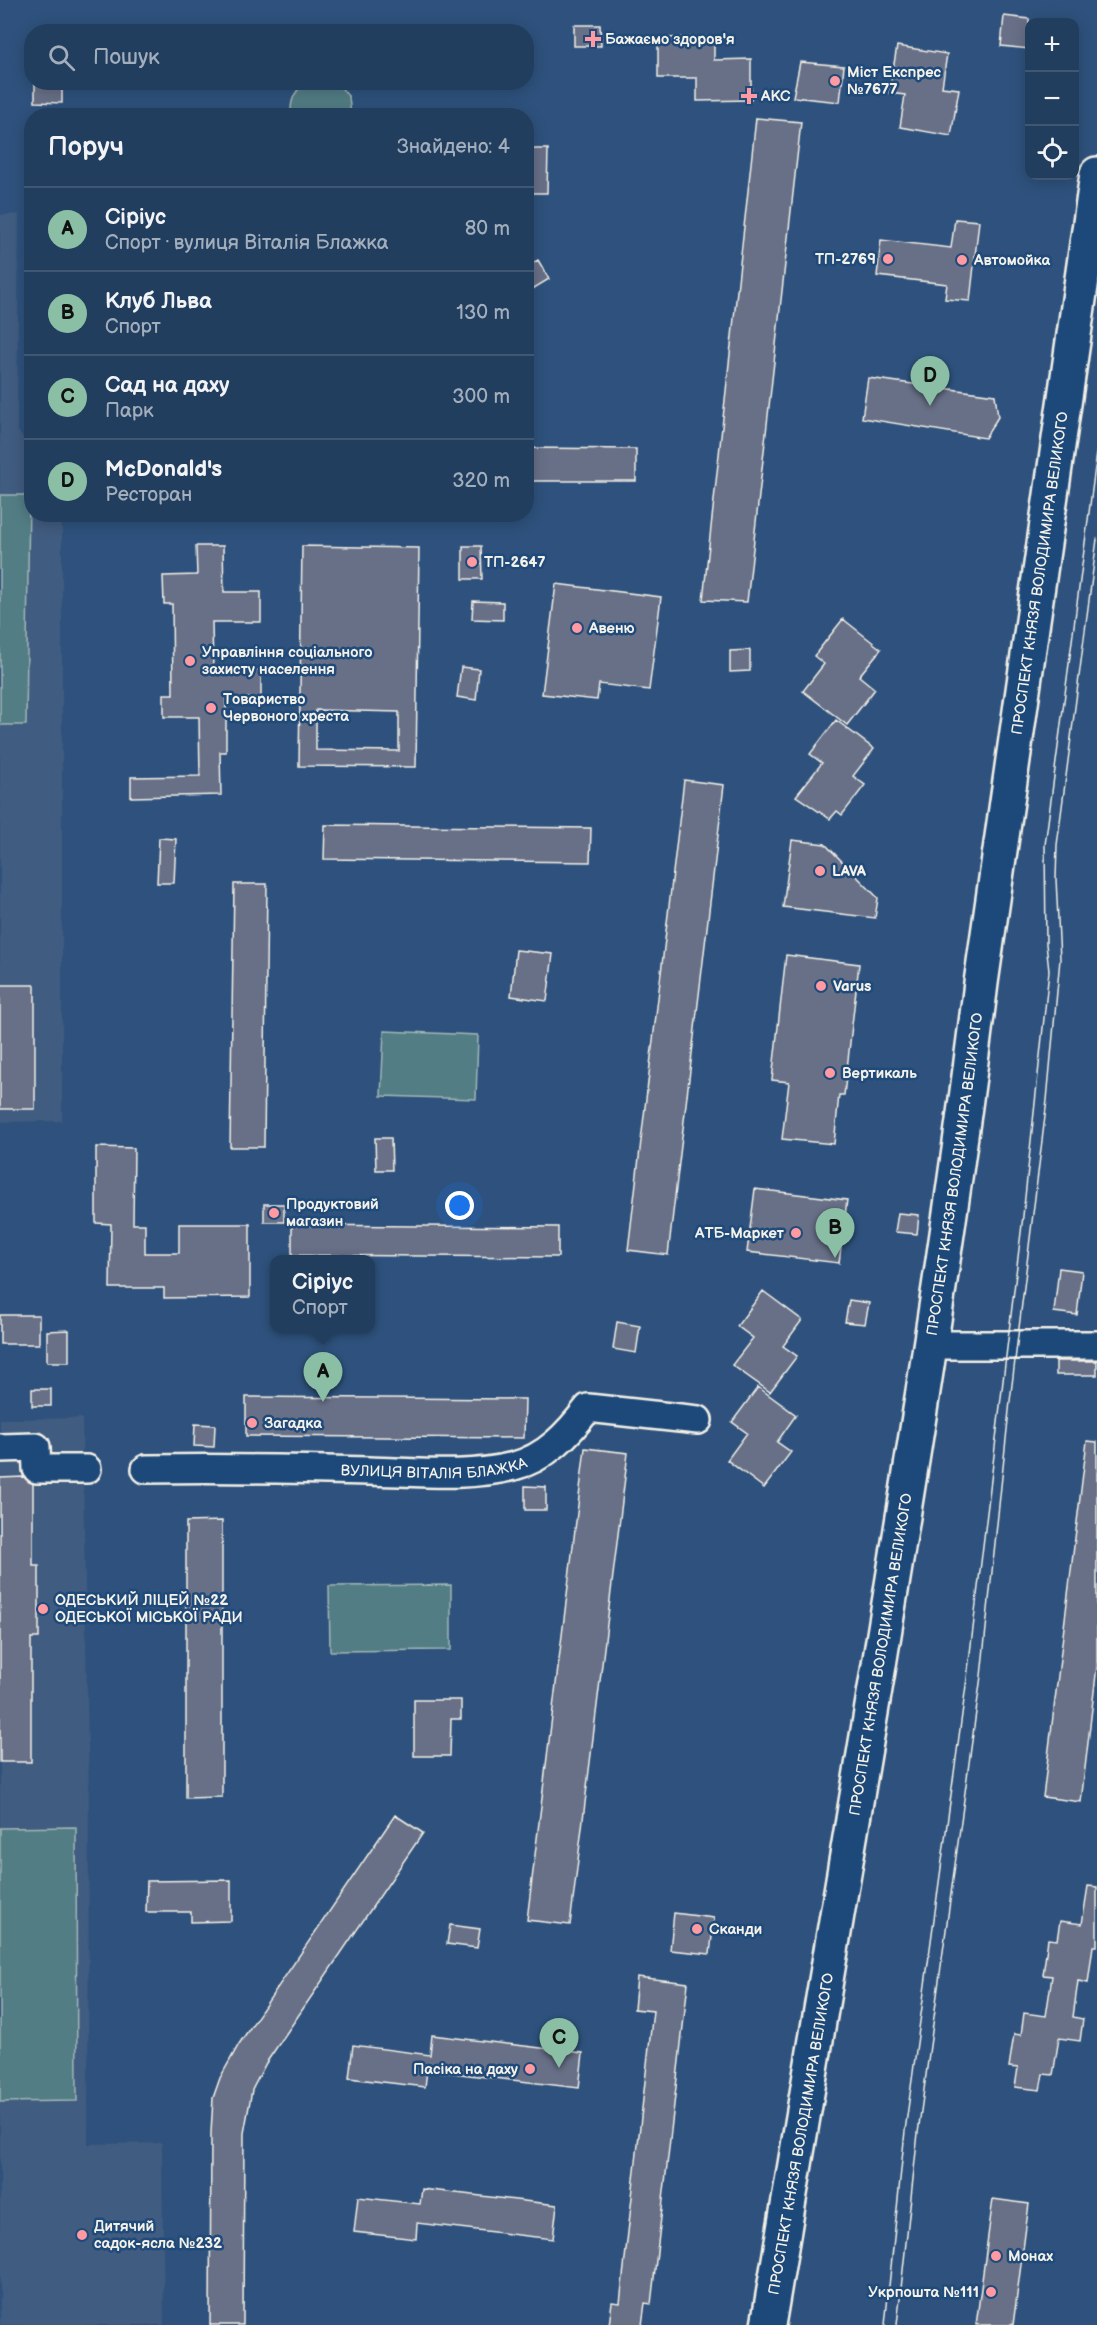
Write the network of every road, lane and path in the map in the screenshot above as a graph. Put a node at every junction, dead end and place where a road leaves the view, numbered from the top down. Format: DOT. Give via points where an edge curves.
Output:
graph roads {
  1 [pos="1097,174"];
  2 [pos="930,1345"];
  3 [pos="1097,1345"];
  4 [pos="698,1420"];
  5 [pos="0,1448"];
  6 [pos="87,1469"];
  7 [pos="146,1469"];
  8 [pos="768,2325"];
  1 -- 2 [label="highway, ПРОСПЕКТ КНЯЗЯ ВОЛОДИМИРА ВЕЛИКОГО"];
  2 -- 3 [label="street"];
  2 -- 8 [label="highway, ПРОСПЕКТ КНЯЗЯ ВОЛОДИМИРА ВЕЛИКОГО"];
  4 -- 7 [label="street, ВУЛИЦЯ ВІТАЛІЯ БЛАЖКА" via="588,1408 568,1433 544,1453 516,1466 474,1473"];
  5 -- 6 [label="street" via="36,1447 37,1469"];
}
